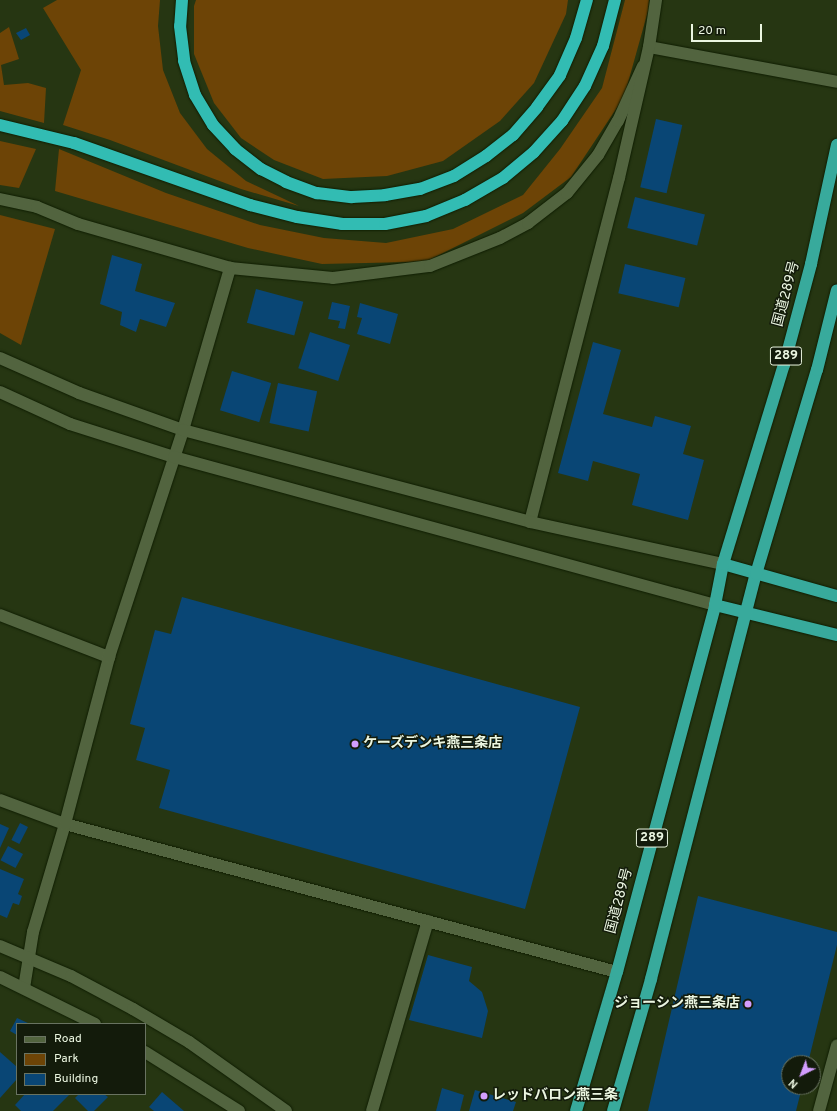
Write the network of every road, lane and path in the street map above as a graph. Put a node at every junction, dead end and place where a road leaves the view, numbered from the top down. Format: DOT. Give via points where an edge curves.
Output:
graph roads {
  1 [pos="182,0"];
  2 [pos="587,0"];
  3 [pos="615,0"];
  4 [pos="656,0"];
  5 [pos="649,46"];
  6 [pos="643,66"];
  7 [pos="837,82"];
  8 [pos="0,125"];
  9 [pos="837,145"];
  10 [pos="0,199"];
  11 [pos="230,268"];
  12 [pos="837,290"];
  13 [pos="0,358"];
  14 [pos="0,392"];
  15 [pos="183,430"];
  16 [pos="174,457"];
  17 [pos="530,522"];
  18 [pos="723,564"];
  19 [pos="756,574"];
  20 [pos="837,596"];
  21 [pos="715,605"];
  22 [pos="746,612"];
  23 [pos="0,615"];
  24 [pos="837,636"];
  25 [pos="109,657"];
  26 [pos="0,800"];
  27 [pos="65,824"];
  28 [pos="428,921"];
  29 [pos="0,946"];
  30 [pos="29,959"];
  31 [pos="616,972"];
  32 [pos="0,977"];
  33 [pos="24,988"];
  34 [pos="93,1023"];
  35 [pos="837,1045"];
  36 [pos="146,1053"];
  37 [pos="239,1111"];
  38 [pos="286,1111"];
  39 [pos="372,1111"];
  40 [pos="576,1111"];
  41 [pos="613,1111"];
  42 [pos="819,1111"];
  1 -- 2 [label="highway" via="180,26 184,61 195,95 213,125 235,150 261,169 286,182 317,192 352,197 385,195 427,186 454,176 513,135 560,75 576,38"];
  3 -- 8 [label="highway" via="604,46 585,86 562,121 534,152 503,178 465,200 426,216 385,224 342,224 297,217 250,205 74,143"];
  4 -- 5 [label="street"];
  5 -- 6 [label="street"];
  5 -- 7 [label="street"];
  6 -- 11 [label="street" via="618,121 598,155 567,193 528,223 500,238 430,266 333,278"];
  6 -- 17 [label="street" via="619,178"];
  9 -- 18 [label="highway, 国道289号 / 289" via="811,264 784,365"];
  10 -- 11 [label="street" via="37,207 78,224"];
  11 -- 15 [label="street"];
  12 -- 19 [label="highway, 289" via="817,370"];
  13 -- 15 [label="street" via="79,393"];
  14 -- 16 [label="street" via="70,424"];
  15 -- 16 [label="street"];
  15 -- 17 [label="street"];
  16 -- 21 [label="street"];
  16 -- 25 [label="street"];
  17 -- 18 [label="street"];
  18 -- 19 [label="highway"];
  18 -- 21 [label="highway, 国道289号 / 289"];
  19 -- 20 [label="highway"];
  19 -- 22 [label="highway, 289"];
  21 -- 22 [label="highway"];
  21 -- 31 [label="highway, 国道289号 / 289"];
  22 -- 24 [label="highway"];
  22 -- 41 [label="highway, 289" via="651,979"];
  23 -- 25 [label="street"];
  25 -- 27 [label="street"];
  26 -- 27 [label="street"];
  27 -- 28 [label="street"];
  27 -- 30 [label="street" via="33,932"];
  28 -- 31 [label="street"];
  28 -- 39 [label="street"];
  29 -- 30 [label="street"];
  30 -- 33 [label="street"];
  30 -- 38 [label="street" via="71,976 133,1009 182,1038"];
  31 -- 40 [label="highway, 国道289号 / 289"];
  32 -- 33 [label="street"];
  33 -- 34 [label="street"];
  35 -- 42 [label="street"];
  36 -- 37 [label="street"];
}
